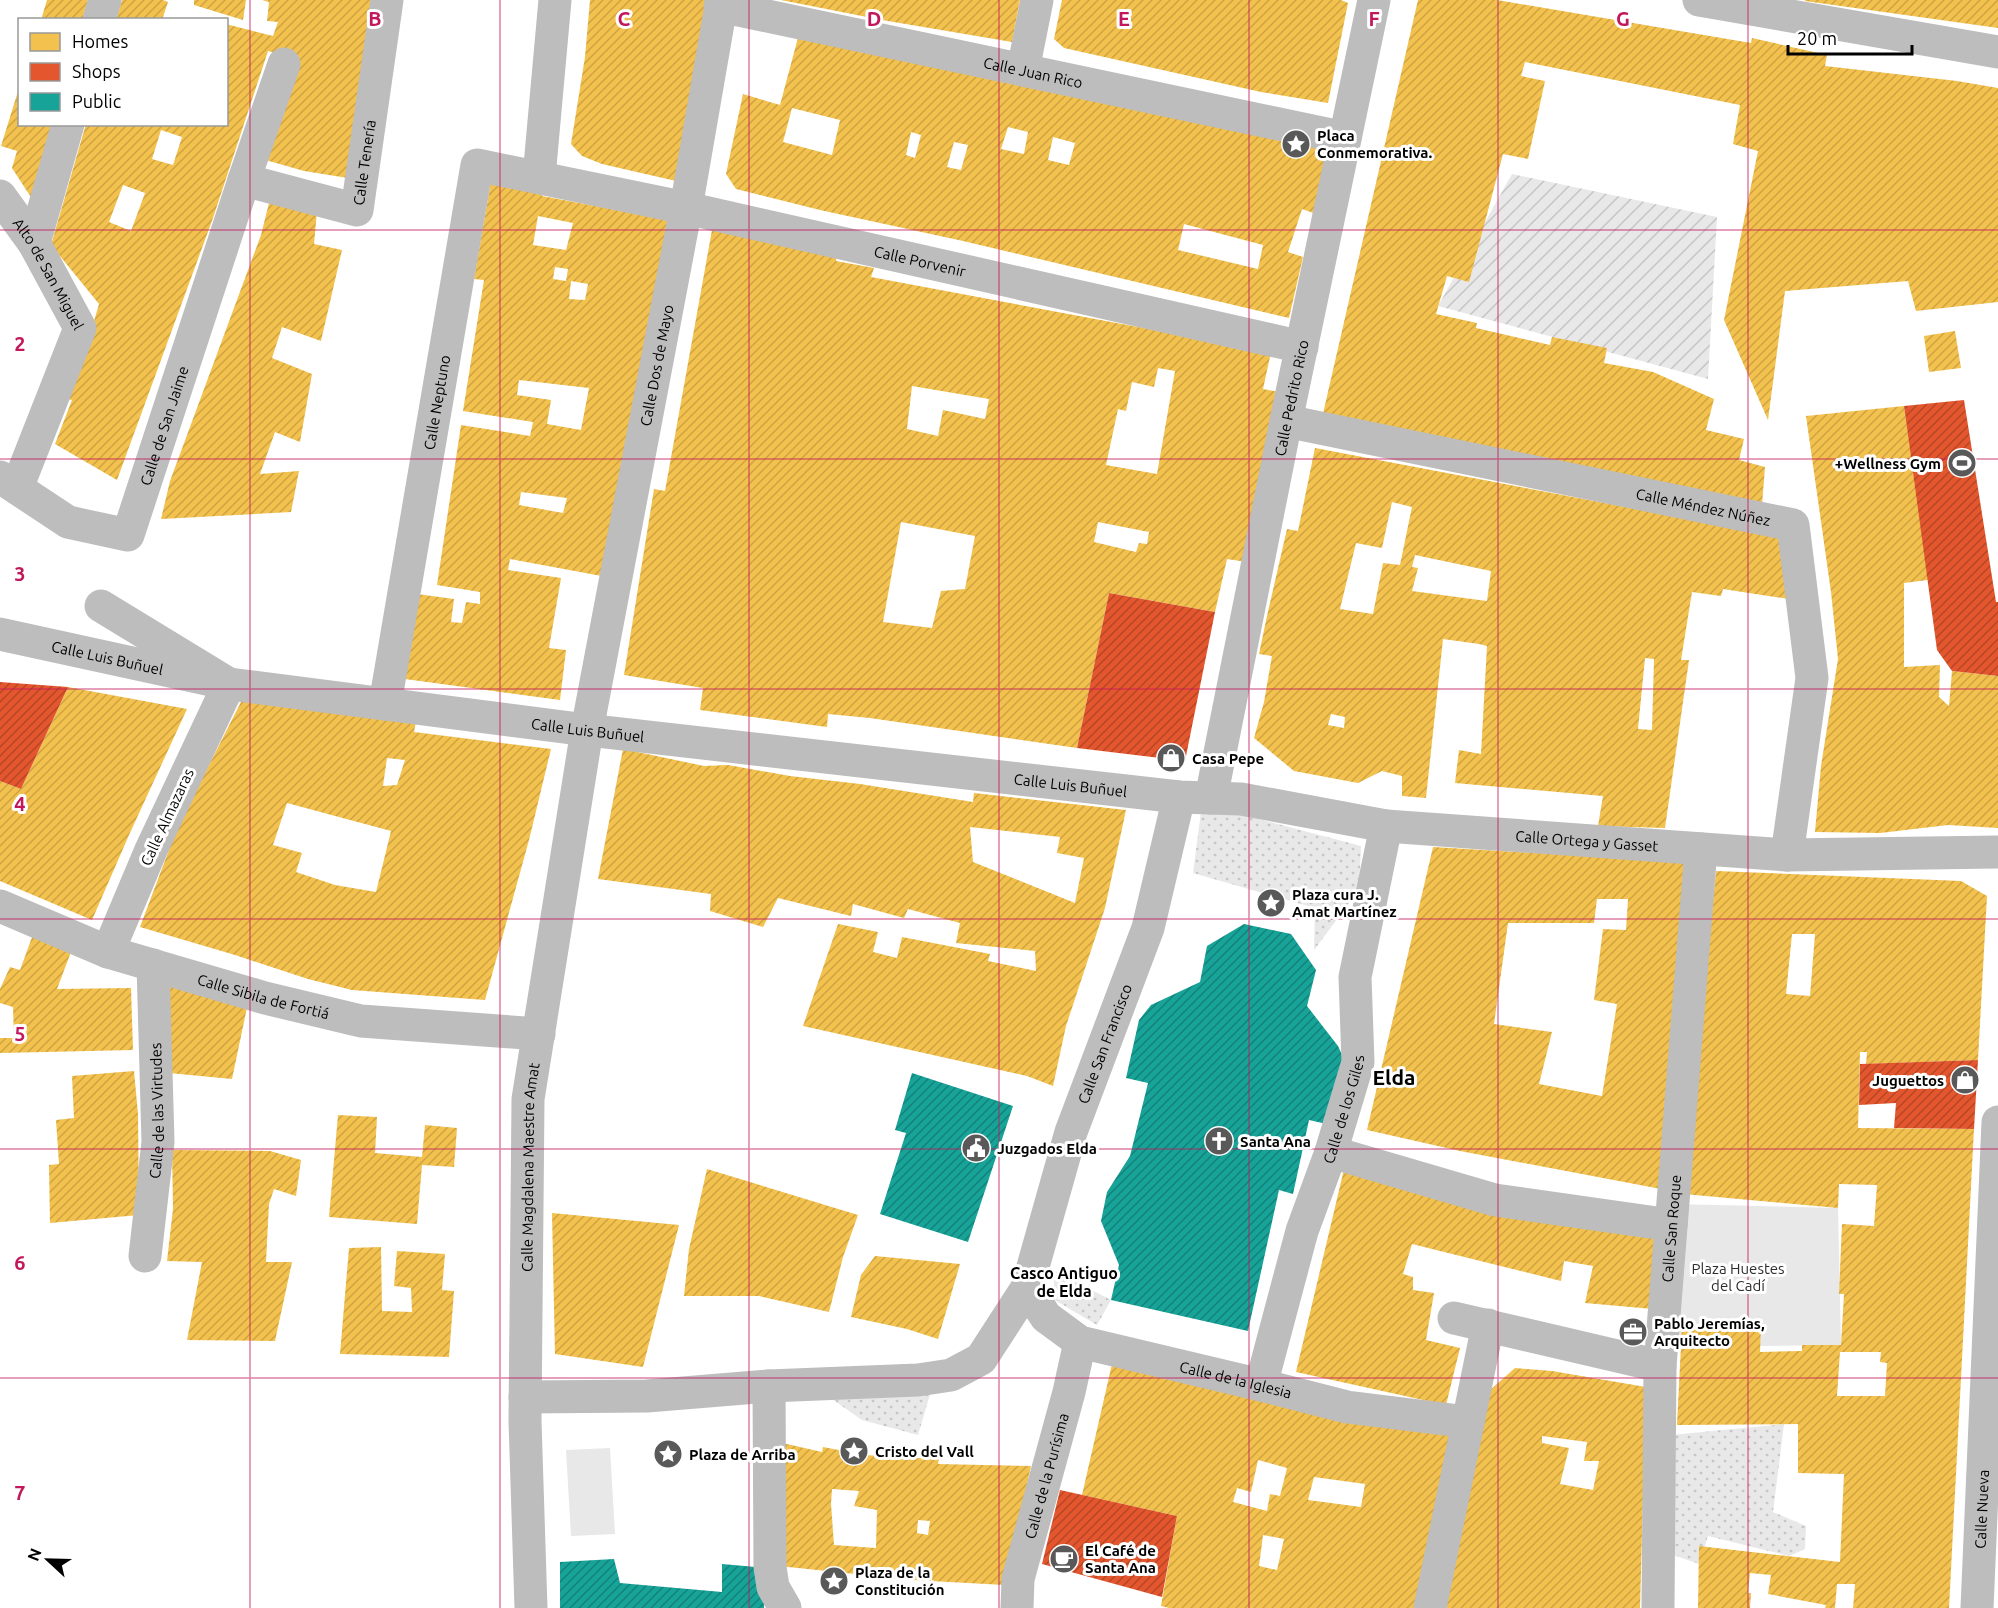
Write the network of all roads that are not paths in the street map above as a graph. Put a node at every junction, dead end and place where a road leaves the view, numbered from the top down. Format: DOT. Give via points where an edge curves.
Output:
graph roads {
  1 [pos="105,0"];
  2 [pos="387,0"];
  3 [pos="555,0"];
  4 [pos="1037,0"];
  5 [pos="1374,0"];
  6 [pos="1698,0"];
  7 [pos="721,3"];
  8 [pos="100,18"];
  9 [pos="1998,52"];
  10 [pos="285,64"];
  11 [pos="1023,70"];
  12 [pos="68,126"];
  13 [pos="1345,138"];
  14 [pos="539,177"];
  15 [pos="243,180"];
  16 [pos="0,196"];
  17 [pos="686,208"];
  18 [pos="34,243"];
  19 [pos="1302,347"];
  20 [pos="1286,421"];
  21 [pos="9,482"];
  22 [pos="101,606"];
  23 [pos="0,634"];
  24 [pos="229,684"];
  25 [pos="384,704"];
  26 [pos="587,730"];
  27 [pos="1195,798"];
  28 [pos="1386,826"];
  29 [pos="1701,849"];
  30 [pos="1998,852"];
  31 [pos="1787,855"];
  32 [pos="0,906"];
  33 [pos="108,952"];
  34 [pos="153,965"];
  35 [pos="539,1034"];
  36 [pos="1998,1122"];
  37 [pos="1331,1152"];
  38 [pos="1671,1225"];
  39 [pos="145,1256"];
  40 [pos="1027,1288"];
  41 [pos="1454,1318"];
  42 [pos="1488,1325"];
  43 [pos="1080,1342"];
  44 [pos="1660,1366"];
  45 [pos="1261,1385"];
  46 [pos="769,1386"];
  47 [pos="525,1397"];
  48 [pos="1468,1422"];
  49 [pos="531,1608"];
  50 [pos="785,1608"];
  51 [pos="1017,1608"];
  52 [pos="1430,1608"];
  53 [pos="1658,1608"];
  54 [pos="1977,1608"];
  1 -- 8 [label="street"];
  2 -- 15 [label="street, Calle Tenería" via="357,210"];
  3 -- 14 [label="street"];
  4 -- 11 [label="street"];
  5 -- 13 [label="street, Calle Pedrito Rico"];
  6 -- 9 [label="street"];
  7 -- 11 [label="street, Calle Juan Rico"];
  7 -- 17 [label="street, Calle Dos de Mayo"];
  10 -- 15 [label="street"];
  11 -- 13 [label="street, Calle Juan Rico"];
  12 -- 18 [label="street"];
  13 -- 19 [label="street, Calle Pedrito Rico"];
  14 -- 17 [label="street, Calle Porvenir"];
  14 -- 25 [label="street, Calle Neptuno" via="477,165"];
  15 -- 21 [label="street, Calle de San Jaime" via="128,535 68,522"];
  16 -- 18 [label="street, Alto de San Miguel"];
  17 -- 19 [label="street, Calle Porvenir"];
  17 -- 26 [label="street, Calle Dos de Mayo"];
  18 -- 21 [label="street, Alto de San Miguel" via="80,328"];
  19 -- 20 [label="street, Calle Pedrito Rico"];
  20 -- 27 [label="street, Calle Pedrito Rico"];
  20 -- 31 [label="street, Calle Méndez Núñez" via="1793,525 1812,678"];
  22 -- 24 [label="street"];
  23 -- 24 [label="street, Calle Luis Buñuel"];
  24 -- 25 [label="street, Calle Luis Buñuel"];
  24 -- 33 [label="street, Calle Almazaras"];
  25 -- 26 [label="street, Calle Luis Buñuel"];
  26 -- 27 [label="street, Calle Luis Buñuel"];
  26 -- 35 [label="street, Calle Magdalena Maestre Amat"];
  27 -- 28 [label="street, Calle Ortega y Gasset" via="1241,799"];
  27 -- 40 [label="street, Calle San Francisco" via="1071,1132"];
  28 -- 29 [label="street, Calle Ortega y Gasset"];
  28 -- 37 [label="street, Calle de los Giles" via="1355,977 1358,1062"];
  29 -- 31 [label="street, Calle Ortega y Gasset"];
  29 -- 38 [label="street, Calle San Roque"];
  30 -- 31 [label="street, Calle Ortega y Gasset"];
  32 -- 33 [label="street, Calle Sibila de Fortiá"];
  33 -- 34 [label="street, Calle Sibila de Fortiá"];
  34 -- 35 [label="street, Calle Sibila de Fortiá" via="361,1021"];
  34 -- 39 [label="street, Calle de las Virtudes" via="158,1142"];
  35 -- 47 [label="street, Calle Magdalena Maestre Amat" via="528,1099"];
  36 -- 54 [label="street, Calle Nueva"];
  37 -- 38 [label="street" via="1495,1200"];
  37 -- 45 [label="street, Calle de los Giles" via="1302,1231"];
  38 -- 44 [label="street, Calle San Roque"];
  40 -- 43 [label="street, Calle de la Iglesia" via="1046,1317"];
  40 -- 46 [label="street" via="981,1359 951,1375 918,1380"];
  41 -- 42 [label="street"];
  42 -- 44 [label="street"];
  42 -- 48 [label="street"];
  43 -- 45 [label="street, Calle de la Iglesia"];
  43 -- 51 [label="street, Calle de la Purísima" via="1018,1579"];
  44 -- 53 [label="street, Calle San Roque"];
  45 -- 48 [label="street, Calle de la Iglesia" via="1347,1407"];
  46 -- 47 [label="street" via="647,1396"];
  46 -- 50 [label="street" via="770,1567 773,1587"];
  47 -- 49 [label="street, Calle Magdalena Maestre Amat"];
  48 -- 52 [label="street"];
}
